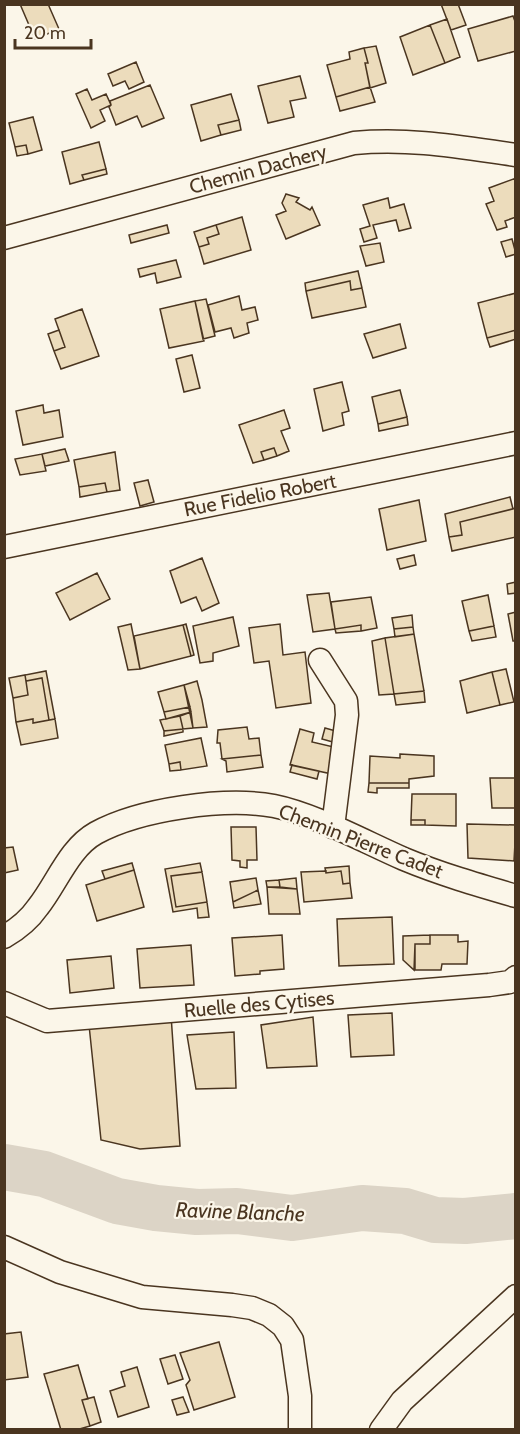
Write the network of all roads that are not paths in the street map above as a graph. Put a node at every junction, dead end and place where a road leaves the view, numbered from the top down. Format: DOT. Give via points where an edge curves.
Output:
graph roads {
  1 [pos="516,155"];
  2 [pos="4,238"];
  3 [pos="516,443"];
  4 [pos="4,547"];
  5 [pos="320,660"];
  6 [pos="333,827"];
  7 [pos="516,896"];
  8 [pos="4,937"];
  9 [pos="516,977"];
  10 [pos="4,1003"];
  11 [pos="4,1247"];
  12 [pos="516,1296"];
  13 [pos="300,1430"];
  14 [pos="381,1430"];
  1 -- 2 [label="street, Chemin Dachery" via="400,141 354,143"];
  3 -- 4 [label="street, Rue Fidelio Robert"];
  5 -- 6 [label="street" via="346,700"];
  6 -- 7 [label="street, Chemin Pierre Cadet" via="407,860"];
  6 -- 8 [label="street, Chemin Pierre Cadet" via="274,806 244,803 167,811 121,822 82,844 38,908"];
  9 -- 10 [label="street, Ruelle des Cytises" via="510,982 489,985 47,1021"];
  11 -- 13 [label="street" via="60,1272 142,1297 232,1305 269,1315 292,1340 300,1396"];
  12 -- 14 [label="street" via="402,1401"];
}
